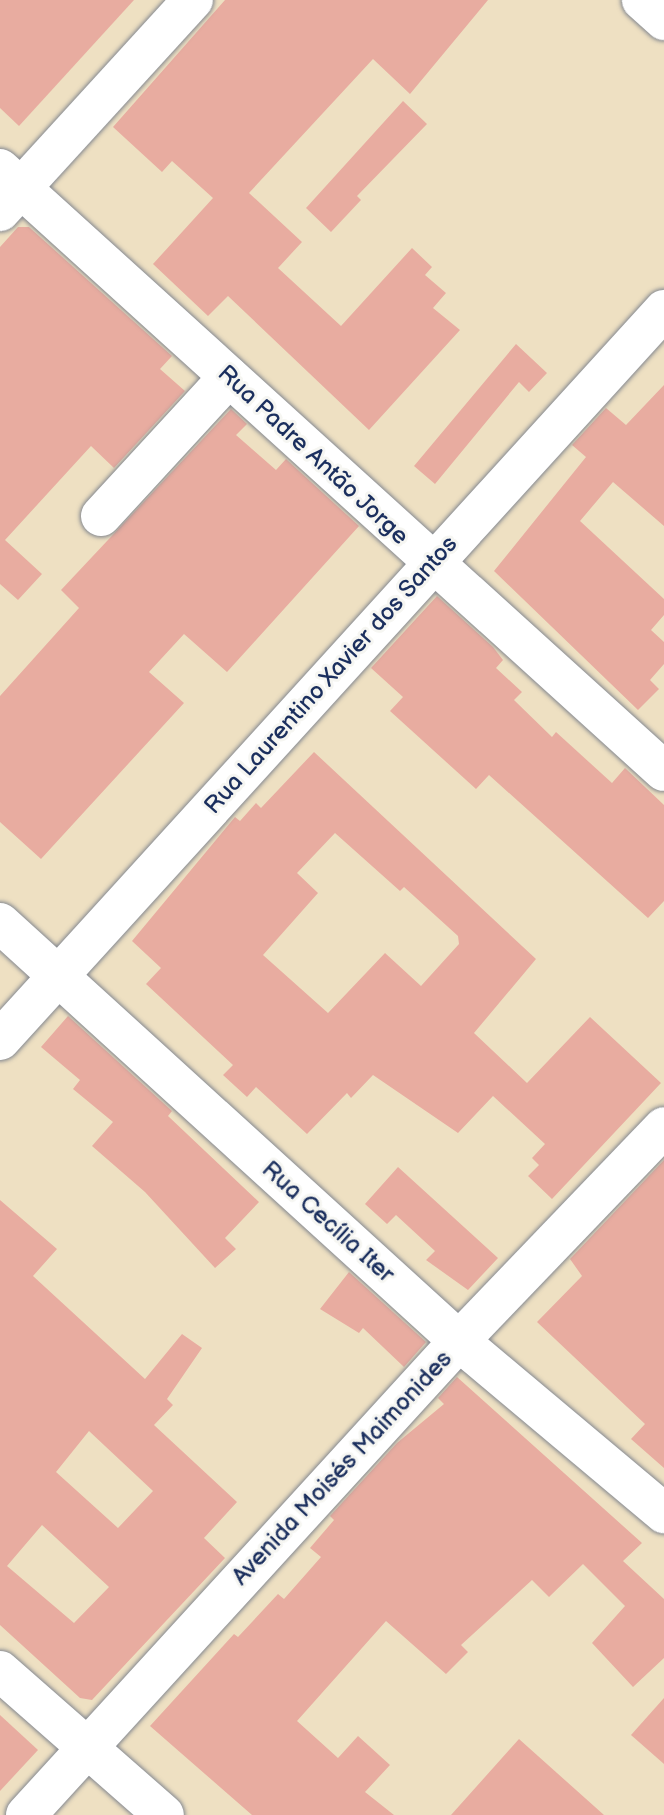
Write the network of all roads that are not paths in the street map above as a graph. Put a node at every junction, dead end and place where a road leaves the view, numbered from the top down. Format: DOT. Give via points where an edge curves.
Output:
graph roads {
  1 [pos="193,0"];
  2 [pos="642,0"];
  3 [pos="664,20"];
  4 [pos="7,189"];
  5 [pos="664,310"];
  6 [pos="229,377"];
  7 [pos="101,516"];
  8 [pos="431,563"];
  9 [pos="664,771"];
  10 [pos="0,923"];
  11 [pos="59,977"];
  12 [pos="0,1040"];
  13 [pos="662,1134"];
  14 [pos="459,1341"];
  15 [pos="664,1513"];
  16 [pos="0,1671"];
  17 [pos="85,1748"];
  18 [pos="26,1815"];
  19 [pos="164,1815"];
  1 -- 4 [label="street"];
  2 -- 3 [label="street"];
  4 -- 6 [label="street, Rua Padre Antão Jorge"];
  5 -- 8 [label="street, Rua Laurentino Xavier dos Santos"];
  6 -- 7 [label="street"];
  6 -- 8 [label="street, Rua Padre Antão Jorge"];
  8 -- 9 [label="street, Rua Padre Antão Jorge"];
  8 -- 11 [label="street, Rua Laurentino Xavier dos Santos"];
  10 -- 11 [label="street, Rua Cecília Iter"];
  11 -- 12 [label="street, Rua Laurentino Xavier dos Santos"];
  11 -- 14 [label="street, Rua Cecília Iter"];
  13 -- 14 [label="street, Avenida Moisés Maimonides"];
  14 -- 15 [label="street, Rua Cecília Iter"];
  14 -- 17 [label="street, Avenida Moisés Maimonides"];
  16 -- 17 [label="street"];
  17 -- 18 [label="street, Avenida Moisés Maimonides"];
  17 -- 19 [label="street"];
}
